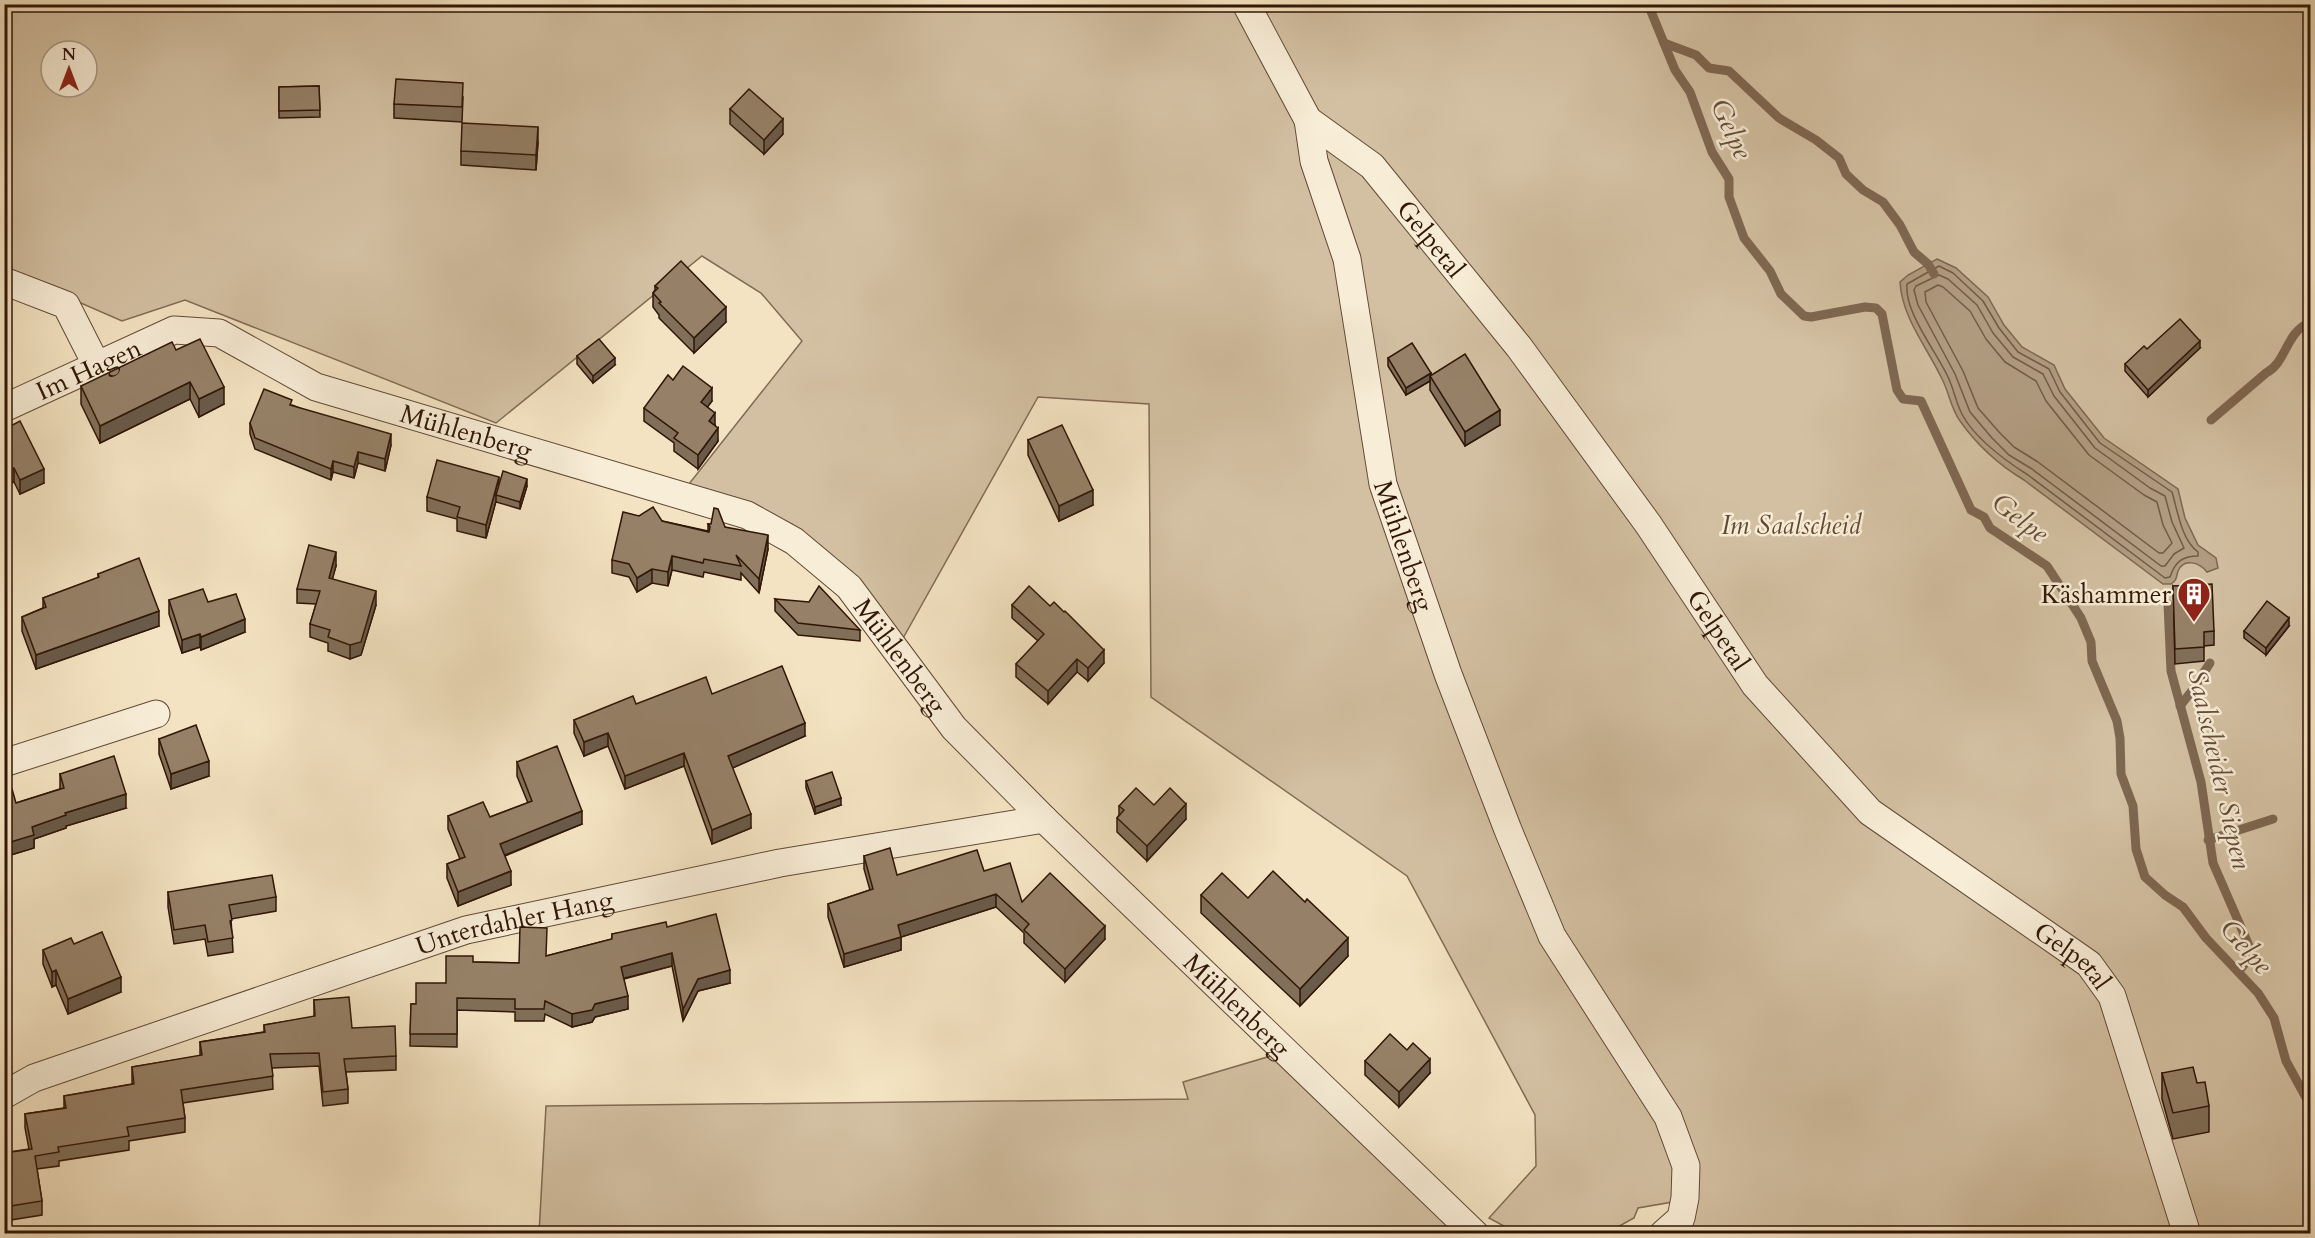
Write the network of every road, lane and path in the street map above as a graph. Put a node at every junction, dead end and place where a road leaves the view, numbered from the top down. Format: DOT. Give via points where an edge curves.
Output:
graph roads {
  1 [pos="1246,4"];
  2 [pos="1308,120"];
  3 [pos="4,281"];
  4 [pos="174,330"];
  5 [pos="97,366"];
  6 [pos="4,408"];
  7 [pos="156,714"];
  8 [pos="4,763"];
  9 [pos="1044,819"];
  10 [pos="4,1095"];
  11 [pos="1475,1233"];
  12 [pos="1663,1233"];
  13 [pos="2187,1233"];
  1 -- 2 [label="street, Gelpetal"];
  2 -- 12 [label="street, Mühlenberg" via="1314,161 1347,259 1383,484 1448,674 1552,936 1668,1117 1686,1166 1681,1218"];
  2 -- 13 [label="street, Gelpetal" via="1372,166 1519,347 1648,524 1755,685 1870,812 2089,964 2112,996"];
  3 -- 5 [label="street" via="66,305"];
  4 -- 5 [label="street, Im Hagen"];
  4 -- 9 [label="street, Mühlenberg" via="219,333 316,387 747,515 794,542 849,587 954,728"];
  5 -- 6 [label="street, Im Hagen"];
  7 -- 8 [label="street"];
  9 -- 10 [label="street, Unterdahler Hang" via="780,863 466,930 34,1078"];
  9 -- 11 [label="street, Mühlenberg"];
}
